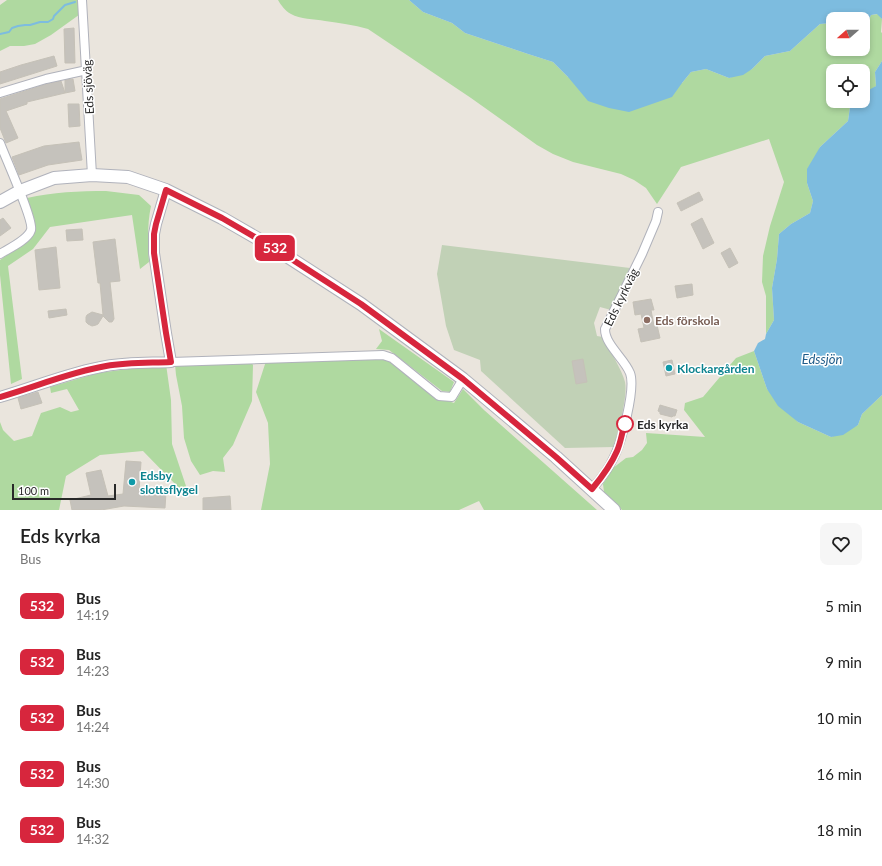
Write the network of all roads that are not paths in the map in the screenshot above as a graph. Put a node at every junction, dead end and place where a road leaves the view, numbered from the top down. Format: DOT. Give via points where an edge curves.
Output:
graph roads {
  1 [pos="82,0"];
  2 [pos="87,70"];
  3 [pos="0,93"];
  4 [pos="0,143"];
  5 [pos="92,175"];
  6 [pos="166,190"];
  7 [pos="20,191"];
  8 [pos="0,202"];
  9 [pos="658,212"];
  10 [pos="0,254"];
  11 [pos="171,362"];
  12 [pos="463,379"];
  13 [pos="0,397"];
  14 [pos="592,489"];
  15 [pos="614,510"];
  1 -- 2 [label="street, Eds sjöväg"];
  2 -- 3 [label="street"];
  2 -- 5 [label="street, Eds sjöväg"];
  4 -- 7 [label="street"];
  5 -- 6 [label="main road" via="128,177"];
  5 -- 7 [label="main road" via="54,178"];
  6 -- 11 [label="street" via="154,234 154,253"];
  6 -- 12 [label="main road" via="279,251 361,304"];
  7 -- 8 [label="main road"];
  7 -- 10 [label="street" via="32,229 27,238"];
  9 -- 14 [label="street, Eds kyrkväg" via="642,254 605,329 606,336 630,374 632,395 618,450"];
  11 -- 12 [label="street" via="383,355 392,358 439,396 452,398"];
  11 -- 13 [label="street" via="107,366"];
  12 -- 14 [label="main road"];
  14 -- 15 [label="main road"];
}
